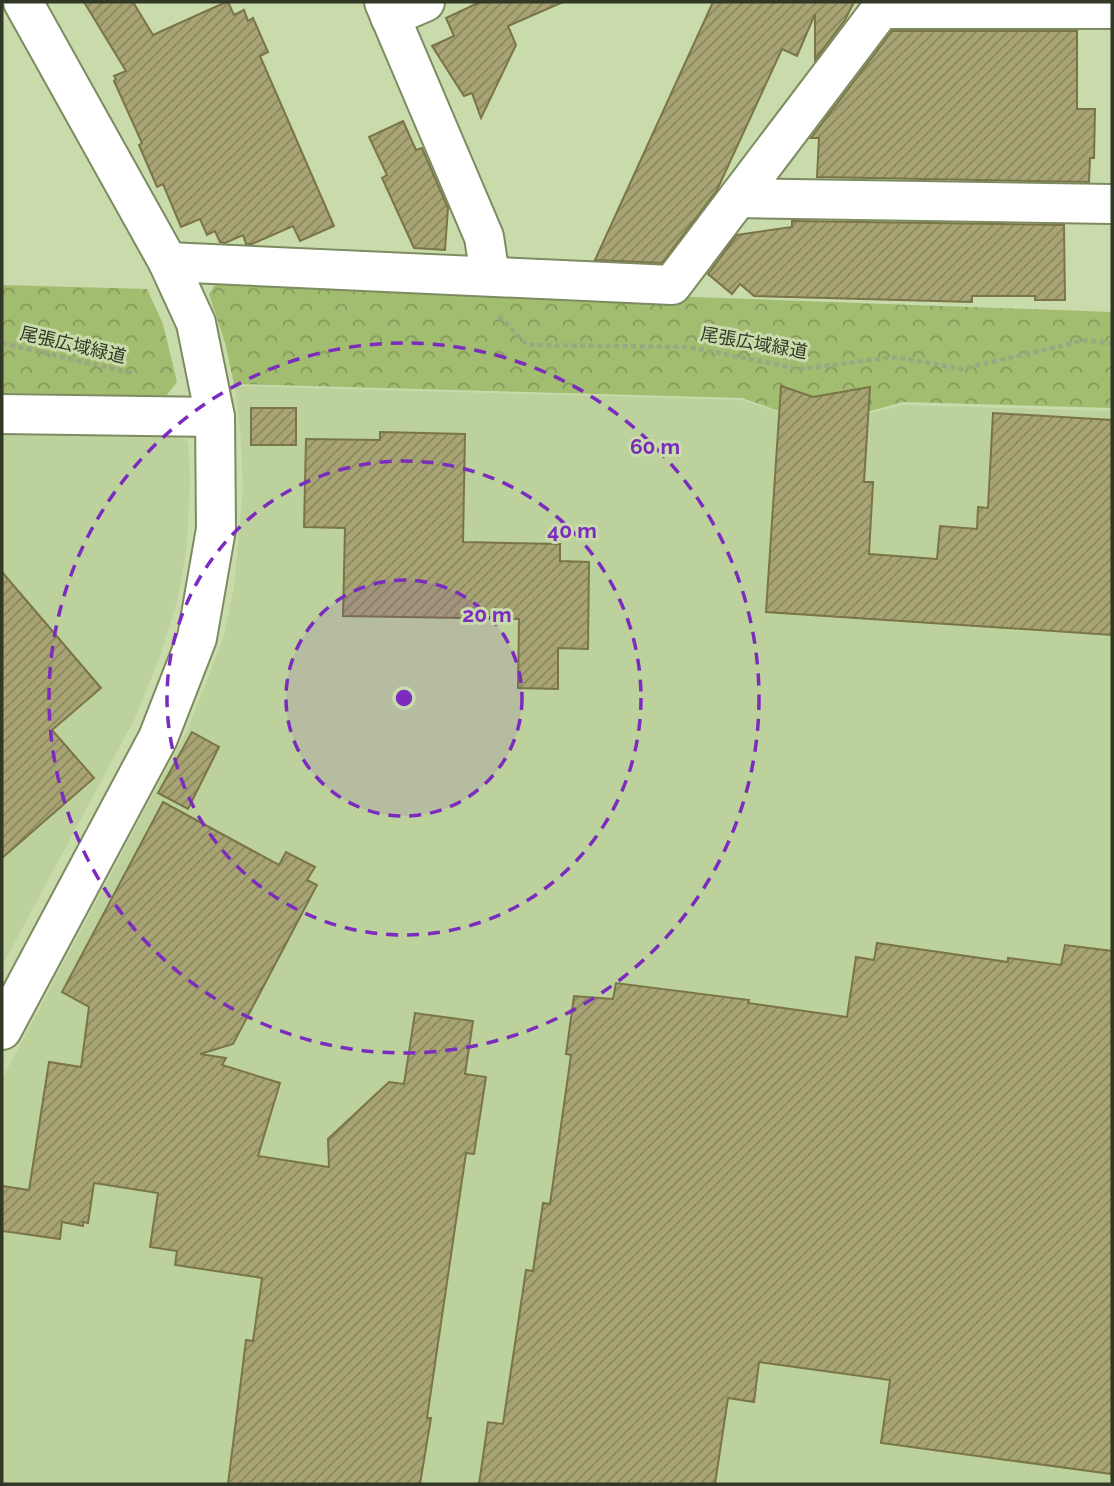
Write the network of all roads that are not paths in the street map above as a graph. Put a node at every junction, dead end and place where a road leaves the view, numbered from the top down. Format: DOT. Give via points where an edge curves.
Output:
graph roads {
  1 [pos="23,2"];
  2 [pos="425,2"];
  3 [pos="882,6"];
  4 [pos="387,9"];
  5 [pos="1112,9"];
  6 [pos="738,198"];
  7 [pos="1112,204"];
  8 [pos="168,262"];
  9 [pos="474,275"];
  10 [pos="2,414"];
  11 [pos="215,417"];
  12 [pos="2,1030"];
  1 -- 8 [label="street"];
  2 -- 4 [label="street"];
  3 -- 5 [label="street"];
  3 -- 6 [label="street"];
  4 -- 9 [label="street" via="484,237"];
  6 -- 7 [label="street"];
  6 -- 9 [label="street" via="672,285"];
  8 -- 9 [label="street"];
  8 -- 11 [label="street" via="195,323"];
  10 -- 11 [label="street"];
  11 -- 12 [label="street" via="216,529 197,638 158,738"];
}
